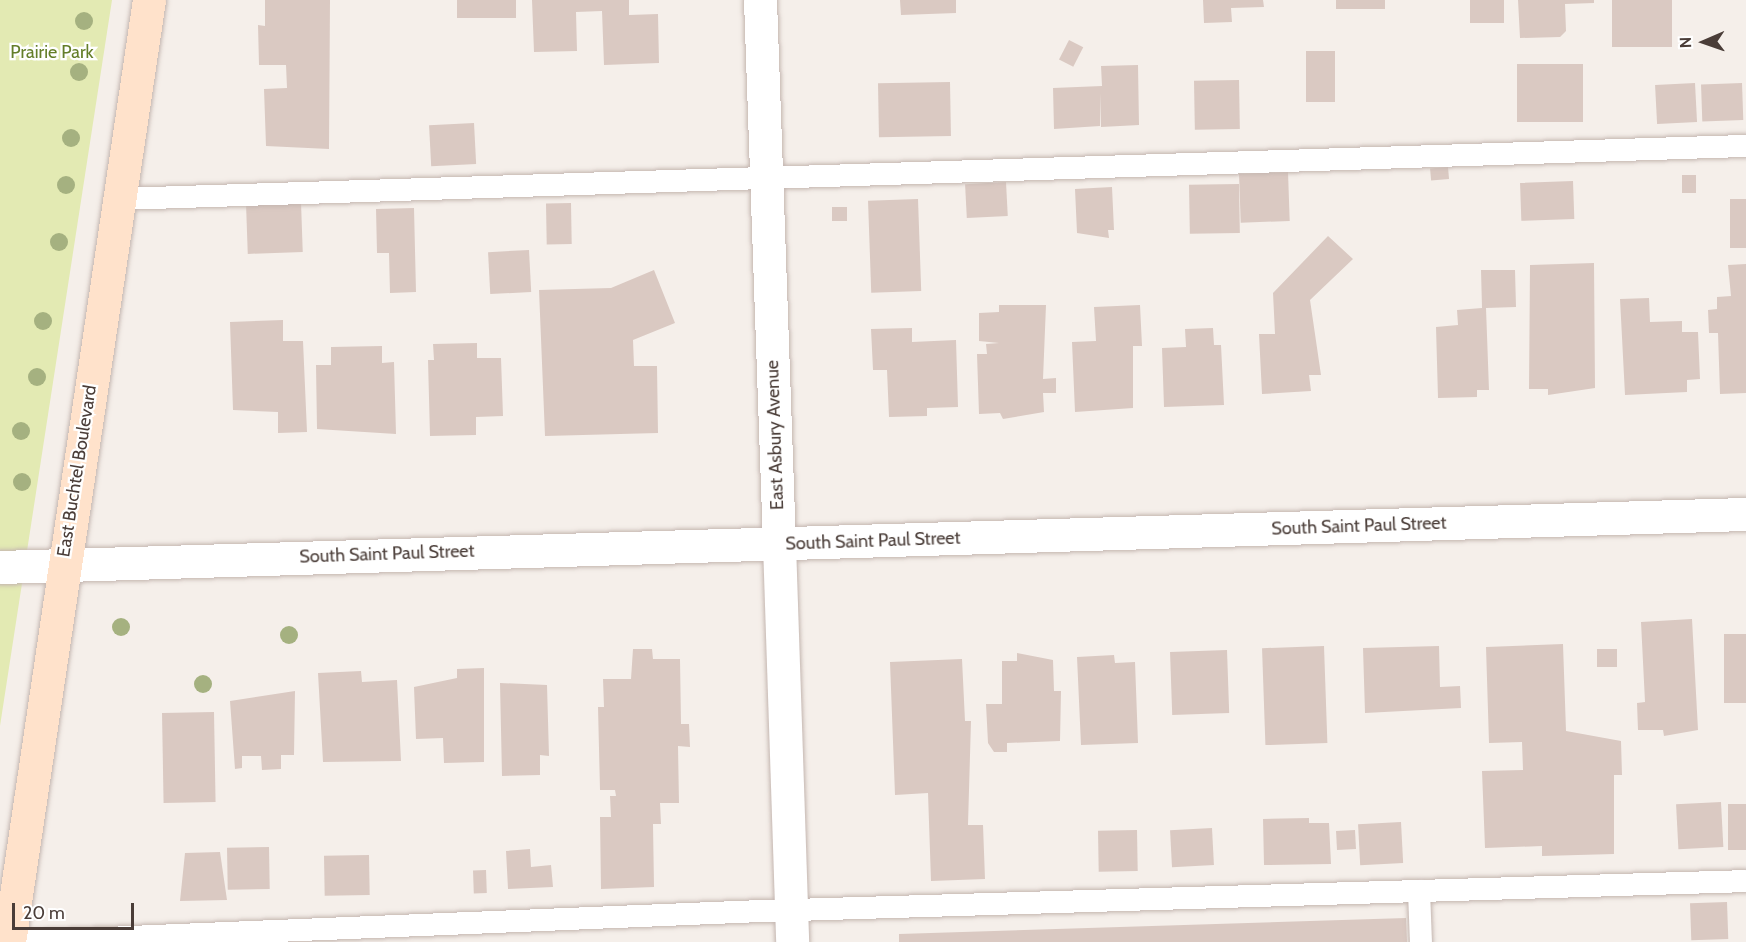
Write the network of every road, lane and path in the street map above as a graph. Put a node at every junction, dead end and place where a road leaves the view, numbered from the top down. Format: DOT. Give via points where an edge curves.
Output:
graph roads {
  1 [pos="149,0"];
  2 [pos="760,0"];
  3 [pos="1746,146"];
  4 [pos="766,180"];
  5 [pos="120,199"];
  6 [pos="1746,514"];
  7 [pos="779,544"];
  8 [pos="63,564"];
  9 [pos="0,567"];
  10 [pos="1746,881"];
  11 [pos="1419,891"];
  12 [pos="791,910"];
  13 [pos="9,942"];
  14 [pos="792,942"];
  15 [pos="1421,942"];
  1 -- 5 [label="main road, East Buchtel Boulevard"];
  2 -- 4 [label="street, East Asbury Avenue"];
  3 -- 4 [label="lane"];
  4 -- 5 [label="lane"];
  4 -- 7 [label="street, East Asbury Avenue"];
  5 -- 8 [label="main road, East Buchtel Boulevard"];
  6 -- 7 [label="street, South Saint Paul Street"];
  7 -- 8 [label="street, South Saint Paul Street"];
  7 -- 12 [label="street, East Asbury Avenue"];
  8 -- 9 [label="street, South Saint Paul Street"];
  8 -- 13 [label="main road, East Buchtel Boulevard"];
  10 -- 11 [label="lane"];
  11 -- 12 [label="lane"];
  11 -- 15 [label="lane"];
  12 -- 13 [label="lane"];
  12 -- 14 [label="street, East Asbury Avenue"];
}
